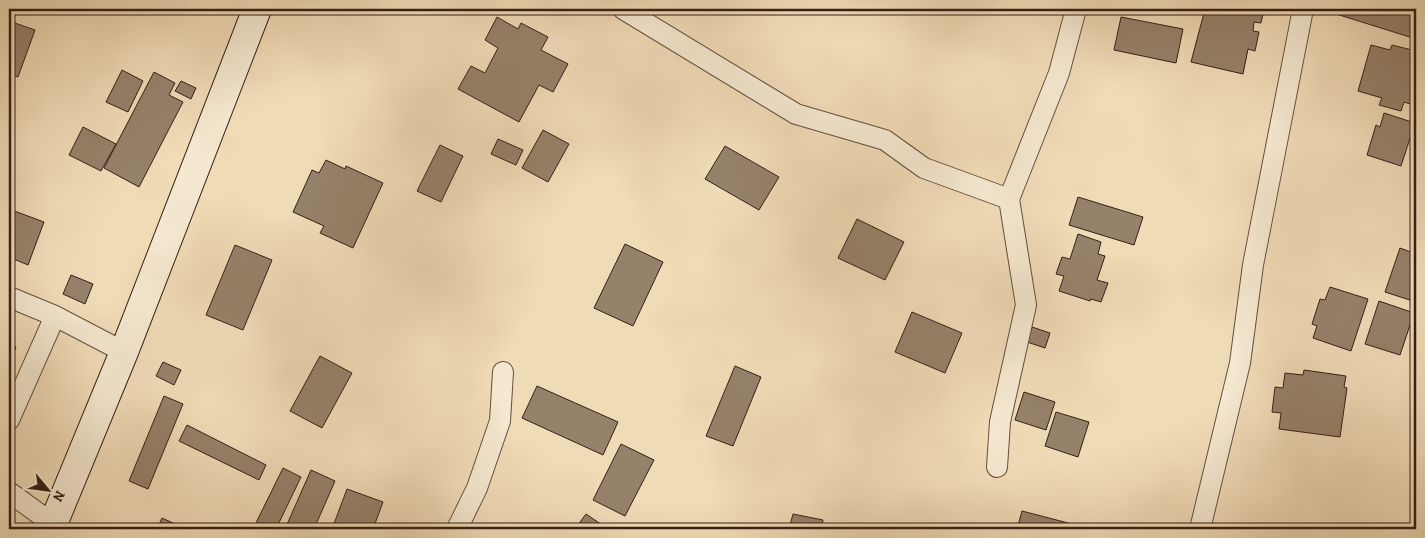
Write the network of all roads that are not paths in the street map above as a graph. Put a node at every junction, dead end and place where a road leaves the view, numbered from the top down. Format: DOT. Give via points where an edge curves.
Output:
graph roads {
  1 [pos="257,9"];
  2 [pos="623,9"];
  3 [pos="1076,9"];
  4 [pos="1303,9"];
  5 [pos="1010,199"];
  6 [pos="9,298"];
  7 [pos="55,316"];
  8 [pos="124,352"];
  9 [pos="502,372"];
  10 [pos="9,420"];
  11 [pos="997,468"];
  12 [pos="9,492"];
  13 [pos="52,527"];
  14 [pos="457,529"];
  15 [pos="1200,529"];
  1 -- 8 [label="street"];
  2 -- 5 [label="street" via="796,114 885,140 924,168"];
  3 -- 5 [label="street" via="1059,74"];
  4 -- 15 [label="street" via="1253,265 1240,363"];
  5 -- 11 [label="street" via="1026,305 1000,422"];
  6 -- 7 [label="street"];
  7 -- 8 [label="street"];
  7 -- 10 [label="street"];
  8 -- 13 [label="street"];
  9 -- 14 [label="street" via="500,421 477,488"];
  12 -- 13 [label="street"];
}
